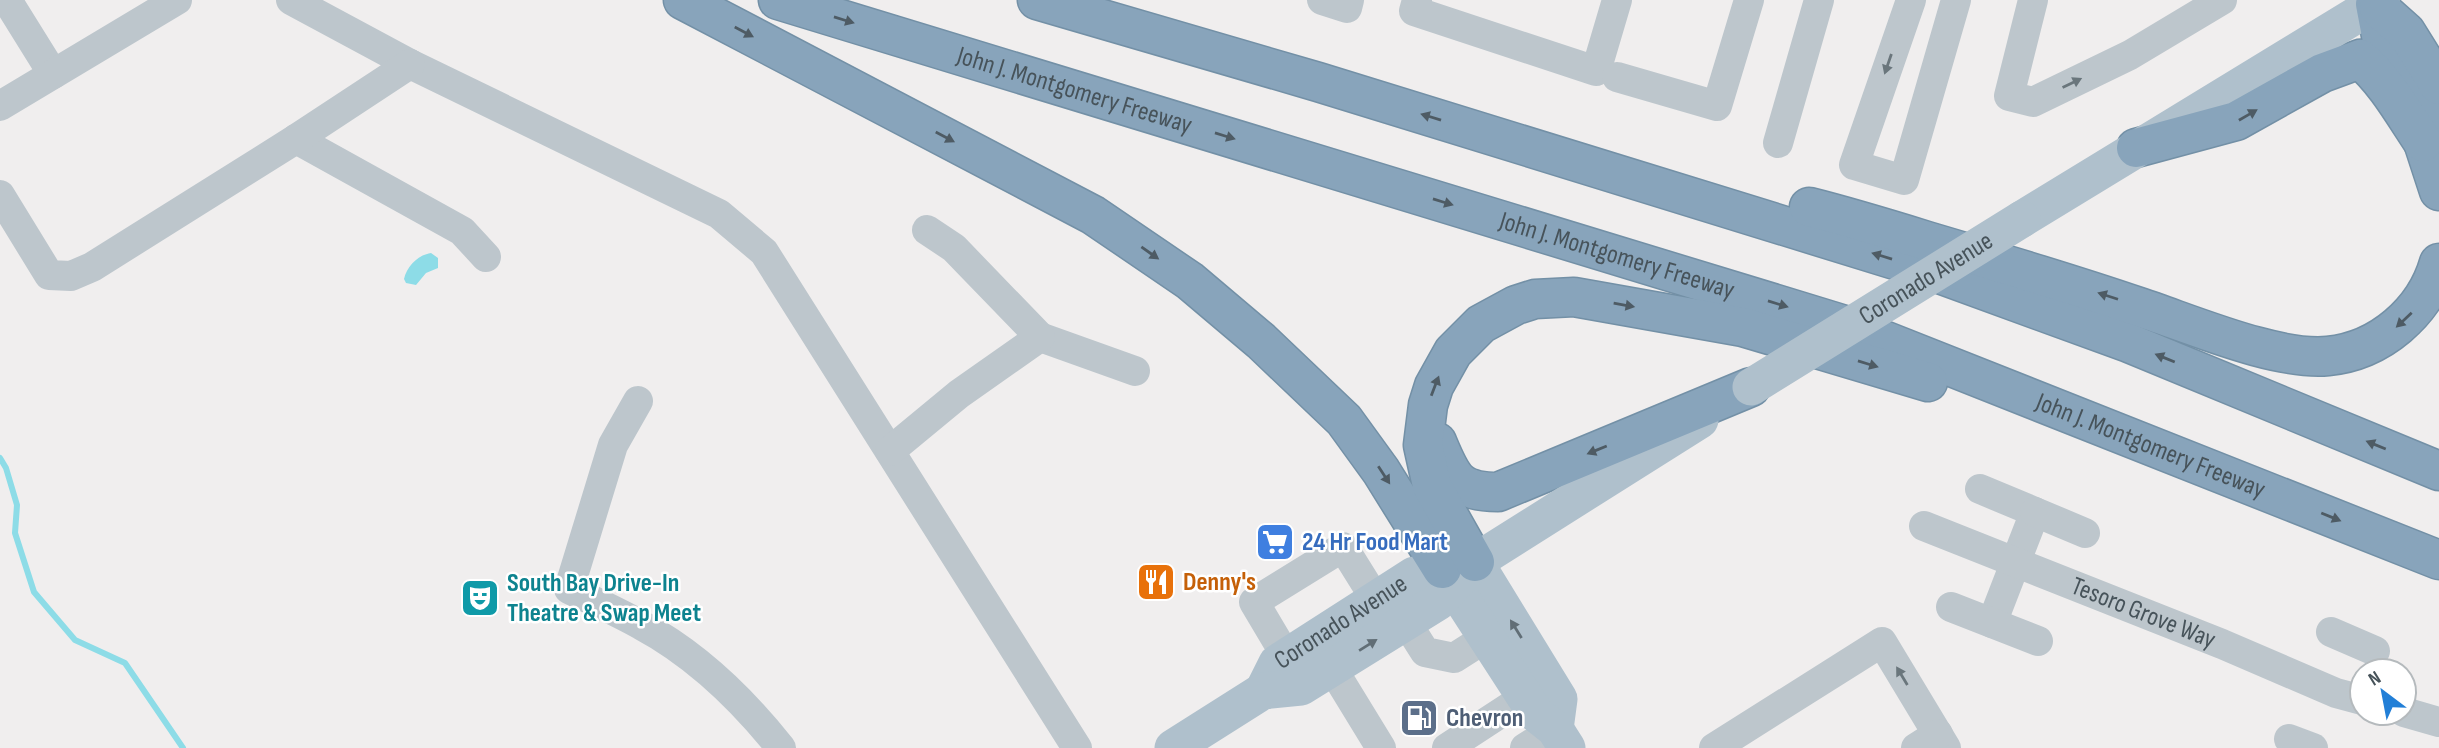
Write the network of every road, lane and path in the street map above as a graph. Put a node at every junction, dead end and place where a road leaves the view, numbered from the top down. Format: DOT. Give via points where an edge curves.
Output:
graph roads {
  1 [pos="6,0"];
  2 [pos="177,0"];
  3 [pos="291,0"];
  4 [pos="683,0"];
  5 [pos="778,0"];
  6 [pos="1037,0"];
  7 [pos="1322,0"];
  8 [pos="1349,0"];
  9 [pos="1417,0"];
  10 [pos="1617,0"];
  11 [pos="1749,0"];
  12 [pos="1819,0"];
  13 [pos="1910,0"];
  14 [pos="1956,0"];
  15 [pos="2033,0"];
  16 [pos="2222,0"];
  17 [pos="2376,1"];
  18 [pos="411,64"];
  19 [pos="53,74"];
  20 [pos="1617,76"];
  21 [pos="2439,85"];
  22 [pos="0,106"];
  23 [pos="1466,128"];
  24 [pos="296,139"];
  25 [pos="2423,142"];
  26 [pos="1778,144"];
  27 [pos="2136,148"];
  28 [pos="2439,191"];
  29 [pos="0,195"];
  30 [pos="927,230"];
  31 [pos="486,257"];
  32 [pos="2439,263"];
  33 [pos="1040,337"];
  34 [pos="1135,371"];
  35 [pos="1751,387"];
  36 [pos="638,401"];
  37 [pos="1426,424"];
  38 [pos="890,451"];
  39 [pos="2439,471"];
  40 [pos="1980,489"];
  41 [pos="2268,492"];
  42 [pos="2035,513"];
  43 [pos="1924,526"];
  44 [pos="2085,533"];
  45 [pos="2439,560"];
  46 [pos="2014,563"];
  47 [pos="1457,572"];
  48 [pos="1376,600"];
  49 [pos="1951,607"];
  50 [pos="1406,622"];
  51 [pos="1992,623"];
  52 [pos="2331,632"];
  53 [pos="1487,638"];
  54 [pos="2038,641"];
  55 [pos="2375,651"];
  56 [pos="1286,656"];
  57 [pos="1332,668"];
  58 [pos="1264,691"];
  59 [pos="1525,697"];
  60 [pos="2348,697"];
  61 [pos="2418,716"];
  62 [pos="2439,722"];
  63 [pos="1549,742"];
  64 [pos="1933,743"];
  65 [pos="781,748"];
  66 [pos="1077,748"];
  67 [pos="1173,748"];
  68 [pos="1381,748"];
  69 [pos="1447,748"];
  70 [pos="1714,748"];
  1 -- 19 [label="street"];
  2 -- 19 [label="street"];
  3 -- 18 [label="street"];
  4 -- 47 [label="highway, one-way" via="1093,215 1190,281 1344,420"];
  5 -- 41 [label="highway, John J. Montgomery Freeway, one-way" via="1849,326"];
  23 -- 6 [label="highway, one-way"];
  7 -- 8 [label="street" via="1347,9"];
  9 -- 10 [label="street" via="1414,11 1596,71"];
  11 -- 20 [label="street" via="1717,106"];
  12 -- 26 [label="street"];
  13 -- 14 [label="street, one-way" via="1854,165 1904,180"];
  15 -- 16 [label="street, one-way" via="2009,96 2033,102 2130,55"];
  17 -- 21 [label="highway" via="2406,32"];
  17 -- 25 [label="highway" via="2383,46 2423,111"];
  17 -- 27 [label="main road, Coronado Avenue"];
  18 -- 24 [label="street"];
  18 -- 38 [label="street" via="728,222 764,252"];
  19 -- 22 [label="street"];
  32 -- 23 [label="highway, one-way" via="2416,308 2386,335 2359,349 2330,356 2290,354 1831,212"];
  39 -- 23 [label="highway, one-way" via="2129,343 1934,272"];
  24 -- 29 [label="street" via="71,276 49,275"];
  24 -- 31 [label="street" via="462,231"];
  27 -- 25 [label="highway, one-way" via="2236,121 2322,73 2360,59"];
  25 -- 28 [label="highway"];
  27 -- 35 [label="main road, Coronado Avenue, bridge"];
  30 -- 33 [label="street" via="954,248"];
  33 -- 34 [label="street"];
  33 -- 38 [label="street" via="959,394"];
  35 -- 37 [label="highway, one-way" via="1498,492 1465,488"];
  35 -- 47 [label="main road, Coronado Avenue"];
  36 -- 65 [label="street" via="614,445 569,589 642,625 714,675"];
  37 -- 41 [label="highway, one-way" via="1431,395 1443,368 1481,324 1535,299 1574,296 1743,327"];
  37 -- 47 [label="highway" via="1423,445"];
  38 -- 66 [label="street"];
  40 -- 42 [label="street"];
  41 -- 45 [label="highway, John J. Montgomery Freeway, one-way"];
  42 -- 44 [label="street"];
  42 -- 46 [label="street"];
  43 -- 46 [label="street, Tesoro Grove Way"];
  46 -- 51 [label="street"];
  46 -- 60 [label="street, Tesoro Grove Way"];
  47 -- 48 [label="main road, Coronado Avenue" via="1414,575"];
  47 -- 50 [label="main road, Coronado Avenue" via="1438,601"];
  47 -- 53 [label="main road"];
  63 -- 47 [label="main road, one-way" via="1559,699"];
  48 -- 56 [label="main road, Coronado Avenue"];
  48 -- 56 [label="street" via="1343,547 1254,602"];
  49 -- 51 [label="street"];
  50 -- 53 [label="street" via="1424,652 1454,658"];
  57 -- 50 [label="main road, Coronado Avenue, one-way"];
  51 -- 54 [label="street"];
  52 -- 55 [label="street"];
  53 -- 59 [label="main road"];
  56 -- 58 [label="main road, Coronado Avenue" via="1277,663"];
  57 -- 58 [label="main road, Coronado Avenue" via="1301,687"];
  57 -- 68 [label="street"];
  58 -- 67 [label="main road, Coronado Avenue"];
  59 -- 63 [label="main road"];
  59 -- 69 [label="street"];
  61 -- 62 [label="street"];
  64 -- 70 [label="street, one-way" via="1882,642"];
}
